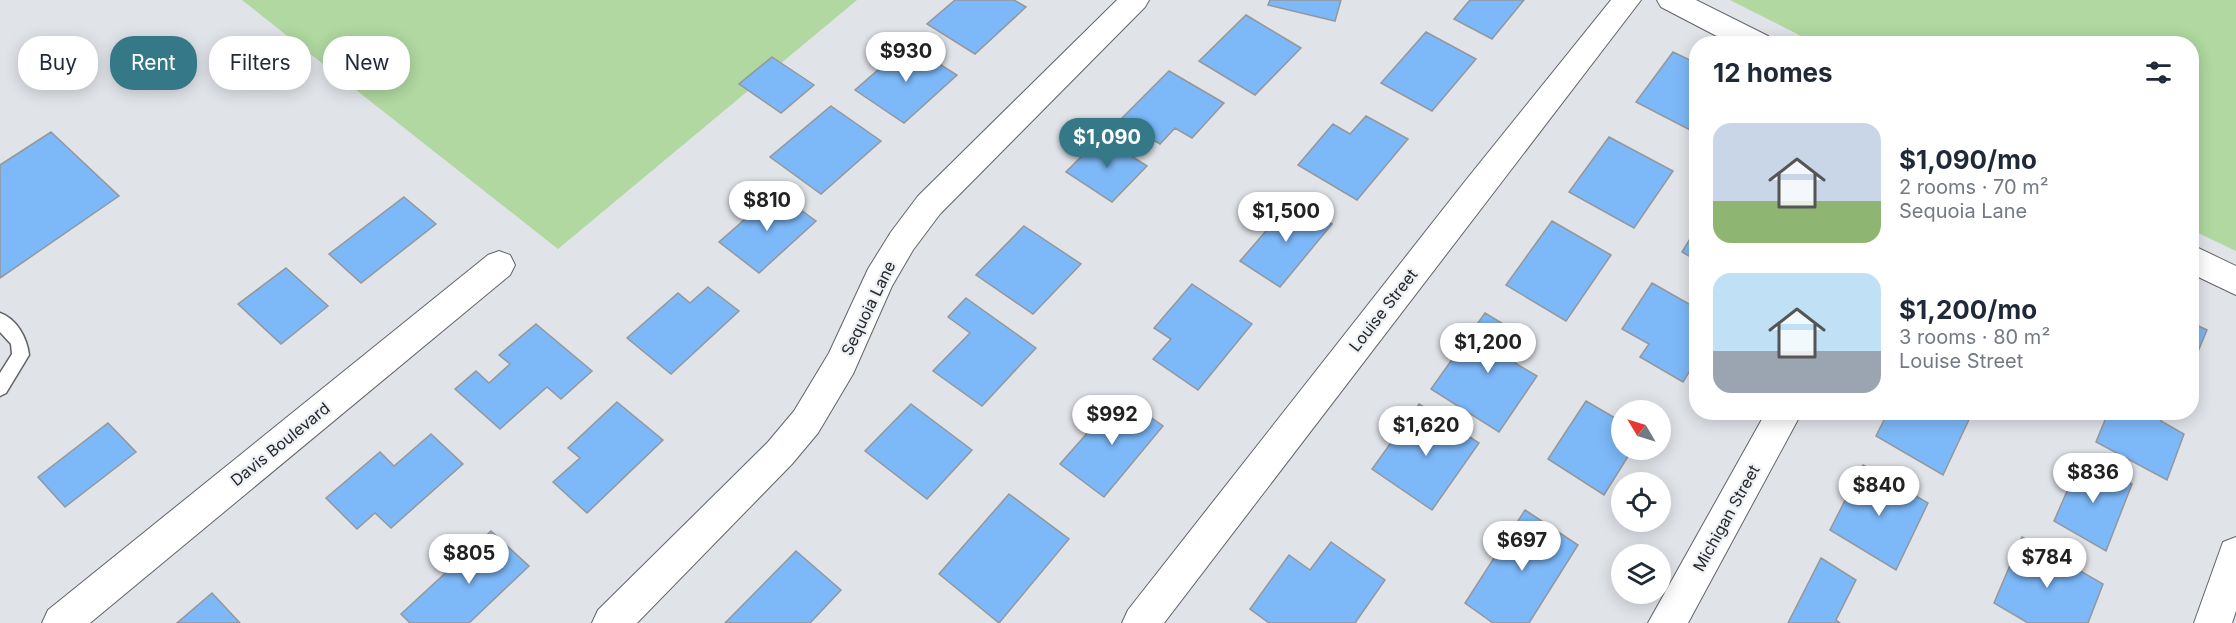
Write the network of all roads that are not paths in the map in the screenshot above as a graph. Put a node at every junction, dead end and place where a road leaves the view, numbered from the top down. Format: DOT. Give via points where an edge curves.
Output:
graph roads {
  1 [pos="1135,0"];
  2 [pos="1627,0"];
  3 [pos="1671,0"];
  4 [pos="1742,36"];
  5 [pos="2199,262"];
  6 [pos="500,265"];
  7 [pos="2236,281"];
  8 [pos="0,320"];
  9 [pos="0,388"];
  10 [pos="1781,420"];
  11 [pos="2236,555"];
  12 [pos="61,623"];
  13 [pos="611,623"];
  14 [pos="1141,623"];
  15 [pos="1667,623"];
  16 [pos="2213,623"];
  1 -- 13 [label="street, Sequoia Lane" via="929,205 879,279 841,363 806,423"];
  2 -- 14 [label="street, Louise Street"];
  3 -- 4 [label="street"];
  5 -- 7 [label="street"];
  6 -- 12 [label="street, Davis Boulevard"];
  8 -- 9 [label="lane" via="19,341 21,355"];
  10 -- 15 [label="street, Michigan Street"];
  11 -- 16 [label="street"];
}
